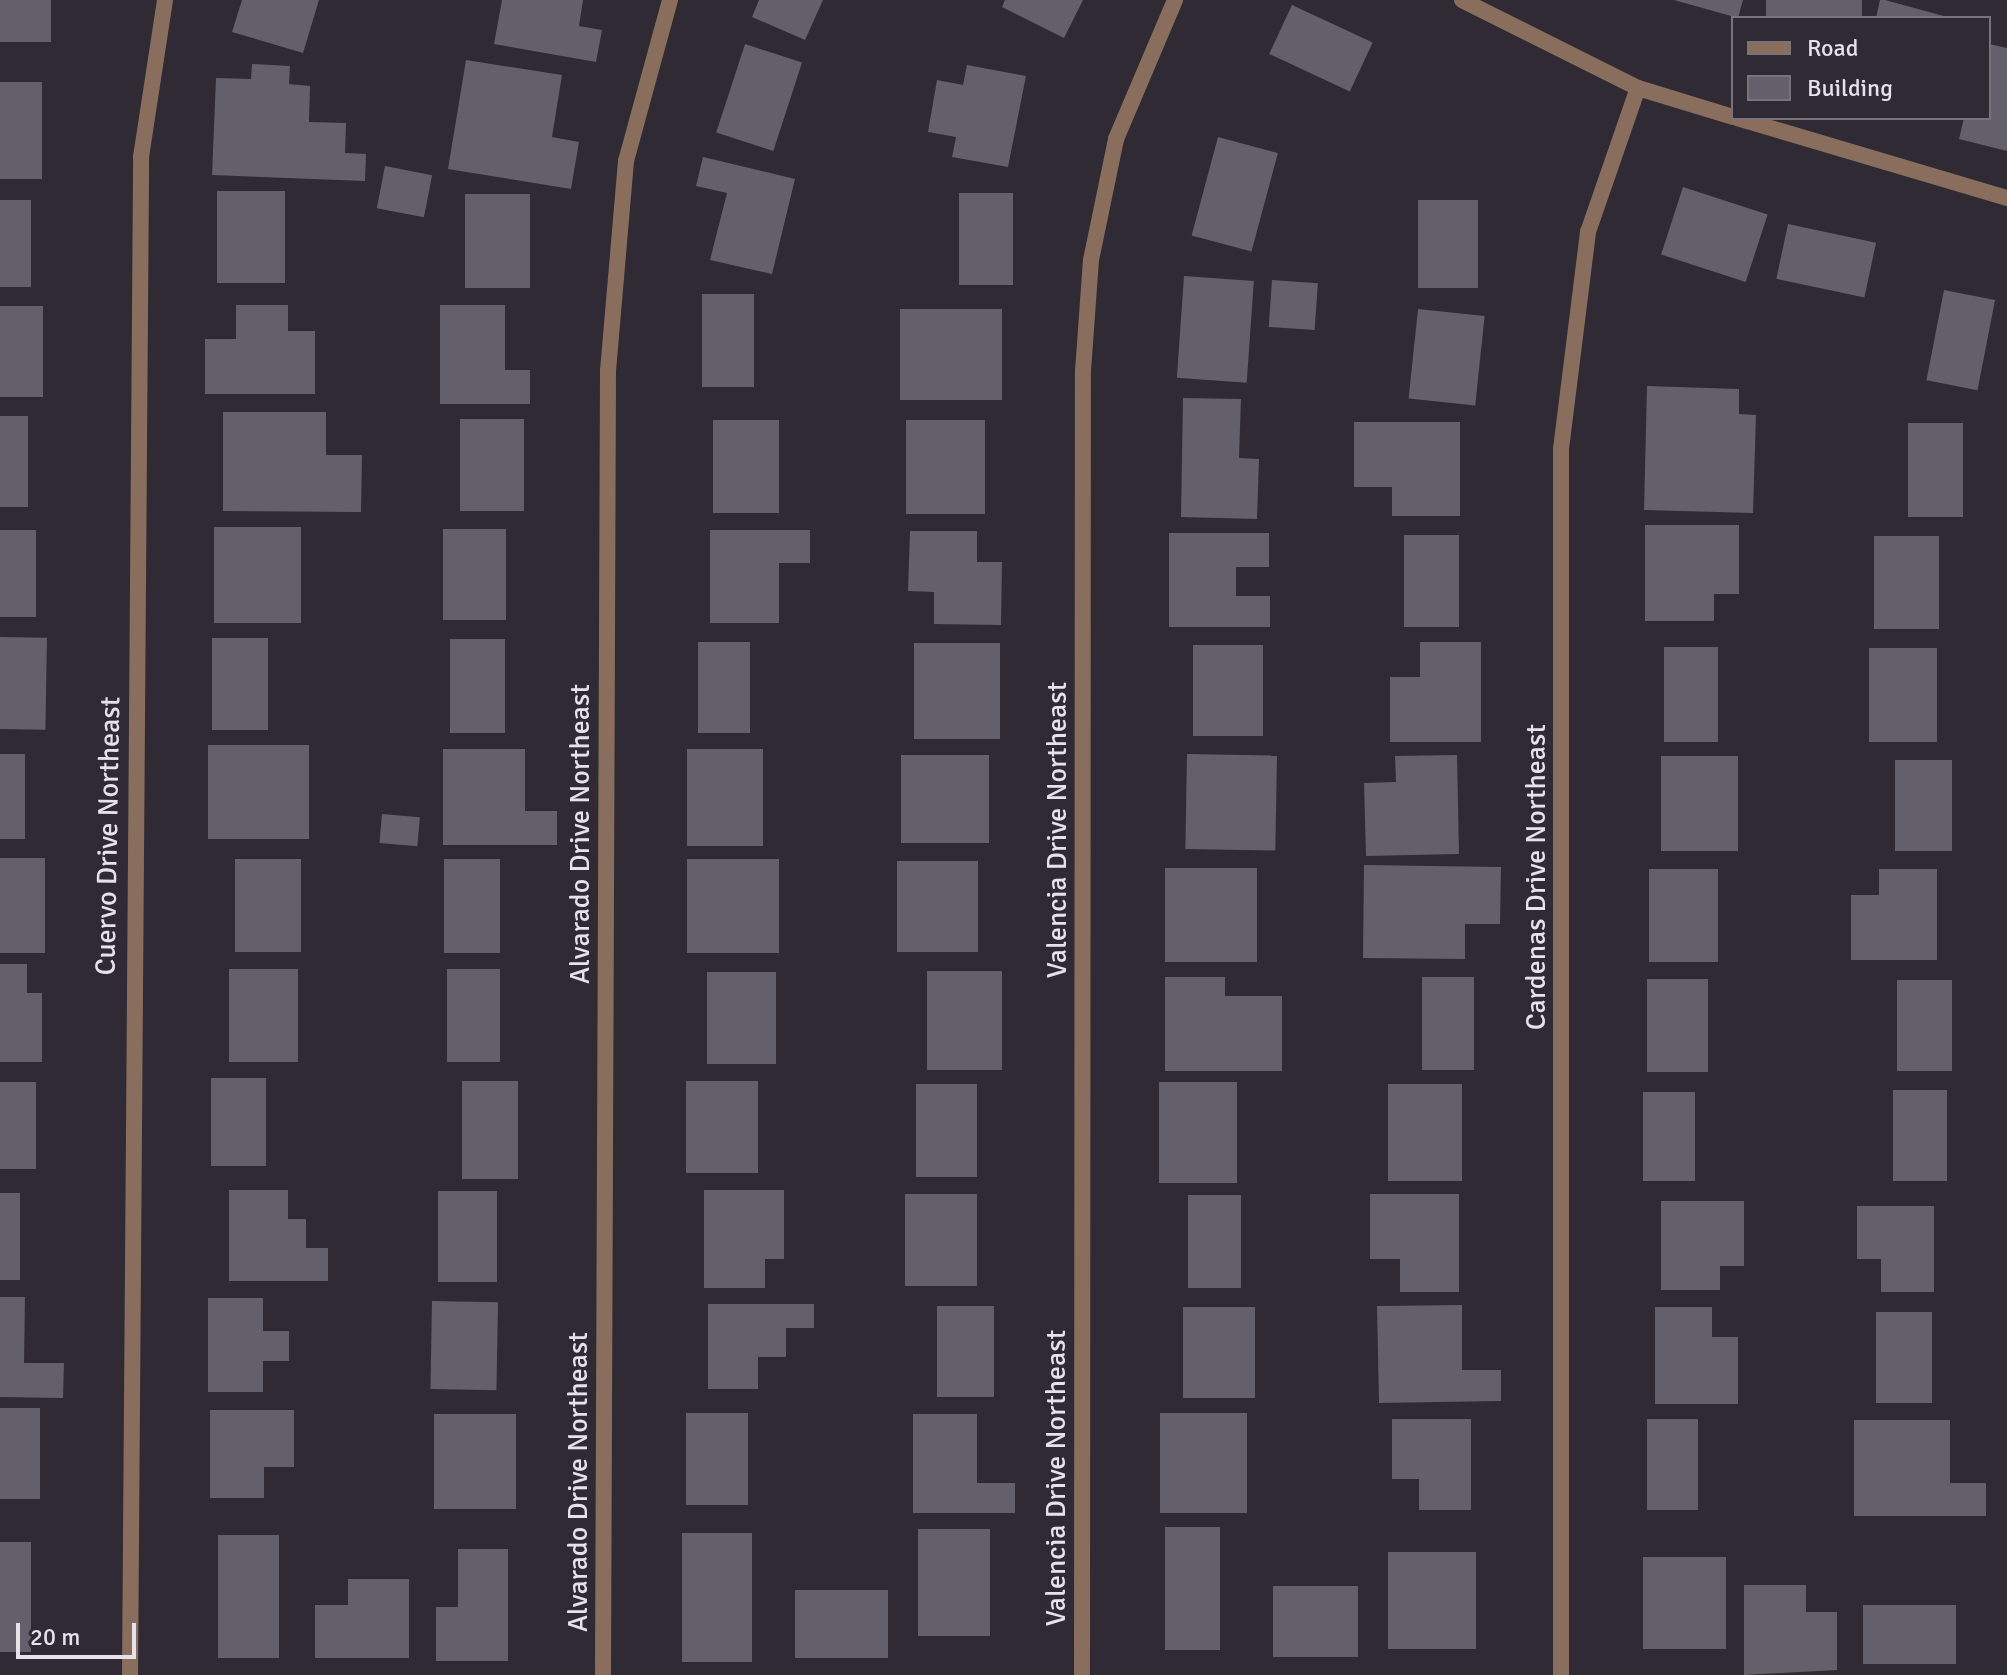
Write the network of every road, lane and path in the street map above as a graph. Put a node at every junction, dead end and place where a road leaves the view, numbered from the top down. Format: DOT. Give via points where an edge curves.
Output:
graph roads {
  1 [pos="165,0"];
  2 [pos="670,0"];
  3 [pos="1175,0"];
  4 [pos="1462,0"];
  5 [pos="1638,88"];
  6 [pos="1731,116"];
  7 [pos="1745,120"];
  8 [pos="2007,198"];
  9 [pos="130,1675"];
  10 [pos="603,1675"];
  11 [pos="1082,1675"];
  12 [pos="1561,1675"];
  1 -- 9 [label="street, Cuervo Drive Northeast" via="141,157"];
  2 -- 10 [label="street, Alvarado Drive Northeast" via="626,161 608,371"];
  3 -- 11 [label="street, Valencia Drive Northeast" via="1116,139 1091,260 1083,371"];
  4 -- 5 [label="street"];
  5 -- 6 [label="street"];
  5 -- 12 [label="street, Cardenas Drive Northeast" via="1588,232 1561,449"];
  7 -- 8 [label="street"];
}
